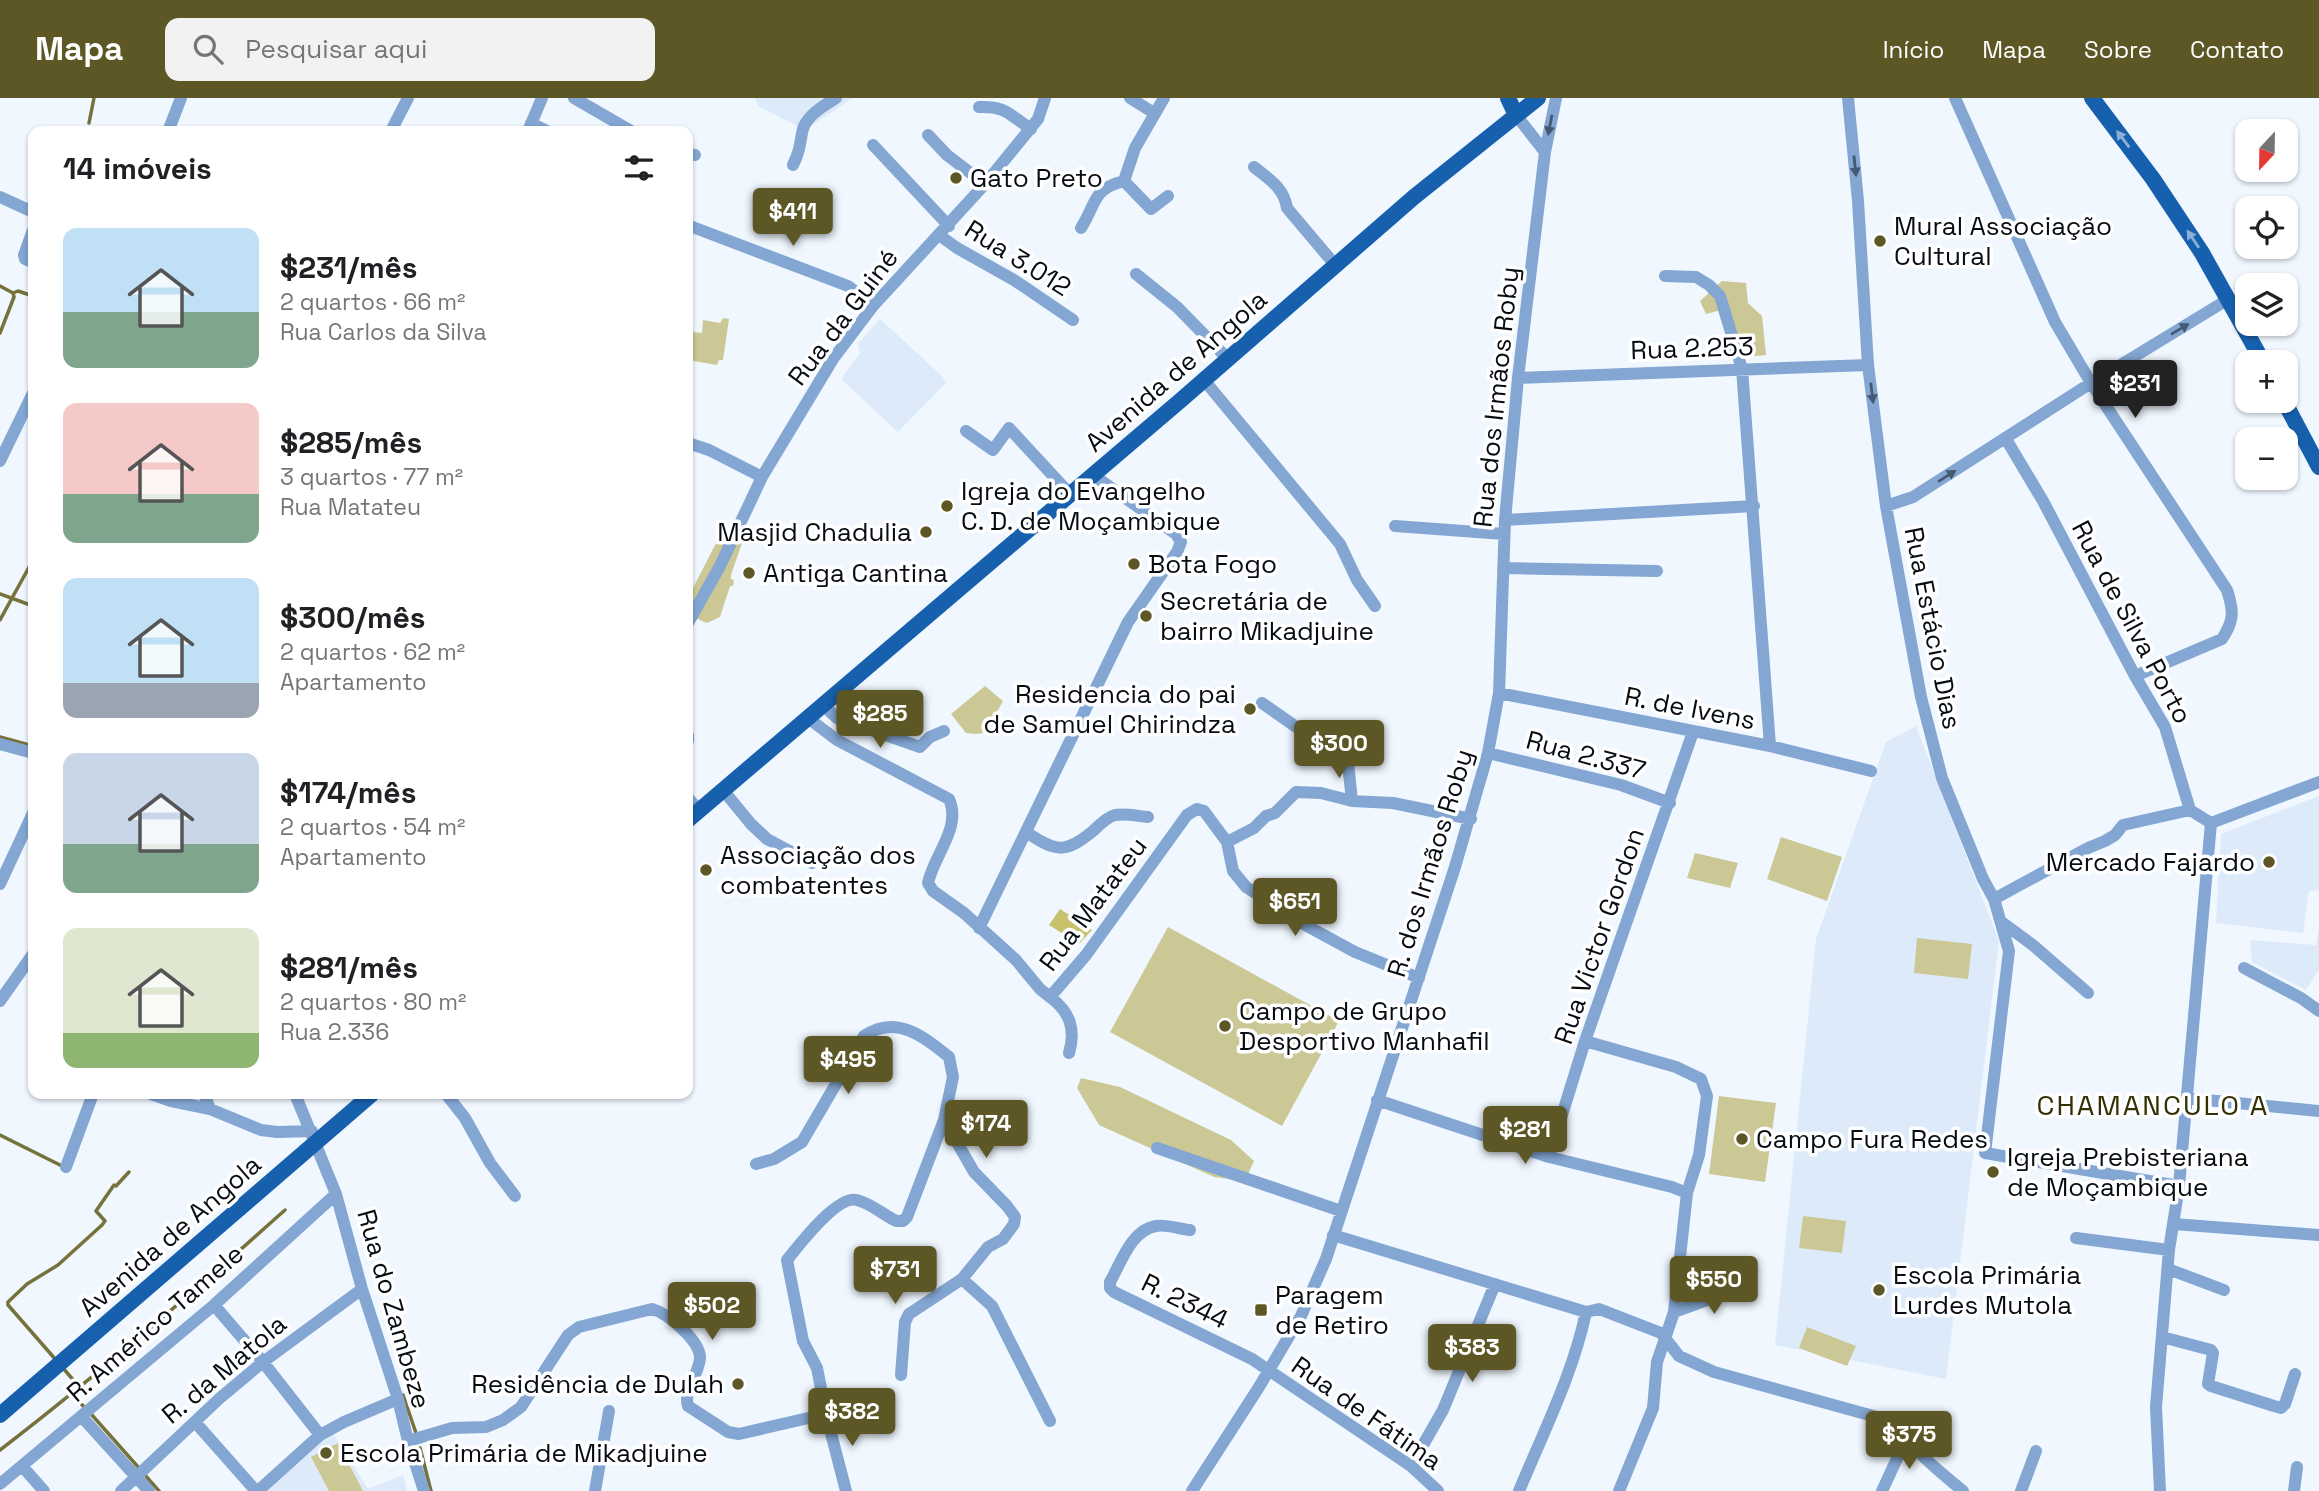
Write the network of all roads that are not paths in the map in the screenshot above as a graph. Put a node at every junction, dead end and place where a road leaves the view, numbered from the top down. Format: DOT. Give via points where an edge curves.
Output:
graph roads {
  1 [pos="181,98"];
  2 [pos="408,98"];
  3 [pos="542,98"];
  4 [pos="573,98"];
  5 [pos="836,98"];
  6 [pos="1045,98"];
  7 [pos="1130,98"];
  8 [pos="1164,98"];
  9 [pos="1508,98"];
  10 [pos="1538,98"];
  11 [pos="1556,98"];
  12 [pos="1848,98"];
  13 [pos="1955,98"];
  14 [pos="2092,98"];
  15 [pos="979,107"];
  16 [pos="1154,113"];
  17 [pos="1516,115"];
  18 [pos="170,126"];
  19 [pos="394,126"];
  20 [pos="529,126"];
  21 [pos="622,126"];
  22 [pos="1031,128"];
  23 [pos="928,135"];
  24 [pos="873,145"];
  25 [pos="1545,152"];
  26 [pos="793,164"];
  27 [pos="1254,167"];
  28 [pos="1124,181"];
  29 [pos="985,184"];
  30 [pos="1168,196"];
  31 [pos="0,197"];
  32 [pos="28,210"];
  33 [pos="693,227"];
  34 [pos="1081,228"];
  35 [pos="944,230"];
  36 [pos="28,244"];
  37 [pos="28,260"];
  38 [pos="1336,266"];
  39 [pos="1136,274"];
  40 [pos="1665,276"];
  41 [pos="2227,300"];
  42 [pos="873,306"];
  43 [pos="1073,320"];
  44 [pos="2256,350"];
  45 [pos="1228,359"];
  46 [pos="1868,365"];
  47 [pos="1742,369"];
  48 [pos="1518,378"];
  49 [pos="1204,380"];
  50 [pos="2091,383"];
  51 [pos="28,403"];
  52 [pos="2290,413"];
  53 [pos="966,431"];
  54 [pos="2006,439"];
  55 [pos="693,445"];
  56 [pos="0,461"];
  57 [pos="2319,467"];
  58 [pos="1093,475"];
  59 [pos="762,477"];
  60 [pos="1070,494"];
  61 [pos="1754,506"];
  62 [pos="1886,506"];
  63 [pos="1395,526"];
  64 [pos="1505,527"];
  65 [pos="1503,568"];
  66 [pos="1657,572"];
  67 [pos="693,603"];
  68 [pos="1375,606"];
  69 [pos="2135,676"];
  70 [pos="1498,698"];
  71 [pos="1262,703"];
  72 [pos="823,705"];
  73 [pos="808,718"];
  74 [pos="944,731"];
  75 [pos="1693,732"];
  76 [pos="1357,740"];
  77 [pos="0,744"];
  78 [pos="1770,746"];
  79 [pos="28,752"];
  80 [pos="1489,753"];
  81 [pos="1348,763"];
  82 [pos="1871,771"];
  83 [pos="2319,782"];
  84 [pos="723,790"];
  85 [pos="1352,801"];
  86 [pos="1670,803"];
  87 [pos="693,808"];
  88 [pos="2190,810"];
  89 [pos="1147,817"];
  90 [pos="1471,818"];
  91 [pos="2211,823"];
  92 [pos="28,824"];
  93 [pos="1026,832"];
  94 [pos="1227,842"];
  95 [pos="811,863"];
  96 [pos="0,884"];
  97 [pos="1994,899"];
  98 [pos="2003,923"];
  99 [pos="979,928"];
  100 [pos="28,961"];
  101 [pos="2244,968"];
  102 [pos="1419,978"];
  103 [pos="2088,993"];
  104 [pos="1050,997"];
  105 [pos="0,1000"];
  106 [pos="2319,1010"];
  107 [pos="1585,1041"];
  108 [pos="1069,1053"];
  109 [pos="2186,1098"];
  110 [pos="91,1099"];
  111 [pos="165,1099"];
  112 [pos="206,1099"];
  113 [pos="297,1099"];
  114 [pos="365,1099"];
  115 [pos="450,1099"];
  116 [pos="1377,1100"];
  117 [pos="210,1109"];
  118 [pos="2319,1111"];
  119 [pos="944,1120"];
  120 [pos="314,1136"];
  121 [pos="1157,1148"];
  122 [pos="1549,1157"];
  123 [pos="756,1164"];
  124 [pos="66,1167"];
  125 [pos="2179,1185"];
  126 [pos="337,1194"];
  127 [pos="1687,1194"];
  128 [pos="515,1196"];
  129 [pos="1341,1211"];
  130 [pos="2174,1224"];
  131 [pos="1190,1230"];
  132 [pos="1333,1235"];
  133 [pos="2319,1235"];
  134 [pos="2076,1237"];
  135 [pos="2169,1250"];
  136 [pos="2168,1269"];
  137 [pos="962,1279"];
  138 [pos="1495,1284"];
  139 [pos="1742,1287"];
  140 [pos="362,1289"];
  141 [pos="2224,1290"];
  142 [pos="214,1305"];
  143 [pos="1586,1312"];
  144 [pos="1674,1312"];
  145 [pos="2162,1337"];
  146 [pos="1665,1339"];
  147 [pos="263,1362"];
  148 [pos="1269,1371"];
  149 [pos="2295,1374"];
  150 [pos="901,1375"];
  151 [pos="398,1399"];
  152 [pos="609,1411"];
  153 [pos="826,1414"];
  154 [pos="0,1415"];
  155 [pos="81,1416"];
  156 [pos="1049,1421"];
  157 [pos="195,1422"];
  158 [pos="320,1435"];
  159 [pos="408,1441"];
  160 [pos="1909,1441"];
  161 [pos="2036,1451"];
  162 [pos="22,1466"];
  163 [pos="1411,1466"];
  164 [pos="2297,1467"];
  165 [pos="136,1477"];
  166 [pos="0,1484"];
  167 [pos="1435,1490"];
  168 [pos="44,1491"];
  169 [pos="121,1491"];
  170 [pos="149,1491"];
  171 [pos="257,1491"];
  172 [pos="424,1491"];
  173 [pos="594,1491"];
  174 [pos="846,1491"];
  175 [pos="1192,1491"];
  176 [pos="1519,1491"];
  177 [pos="1619,1491"];
  178 [pos="1882,1491"];
  179 [pos="1963,1491"];
  180 [pos="2021,1491"];
  181 [pos="2160,1491"];
  182 [pos="2294,1491"];
  1 -- 18 [label="street"];
  2 -- 19 [label="street"];
  3 -- 20 [label="street"];
  4 -- 21 [label="street"];
  5 -- 26 [label="street" via="808,118"];
  6 -- 22 [label="street, Rua da Guiné"];
  7 -- 16 [label="street"];
  8 -- 16 [label="street"];
  9 -- 17 [label="main road"];
  10 -- 17 [label="main road, Avenida de Angola"];
  11 -- 25 [label="street, Rua dos Irmãos Roby, one-way"];
  12 -- 46 [label="street, Rua Estácio Dias, one-way"];
  13 -- 50 [label="street" via="2055,322"];
  41 -- 14 [label="main road, one-way" via="2153,179"];
  15 -- 22 [label="street" via="1010,112"];
  16 -- 28 [label="street"];
  17 -- 25 [label="street"];
  17 -- 38 [label="main road, Avenida de Angola"];
  22 -- 29 [label="street, Rua da Guiné"];
  23 -- 29 [label="street"];
  24 -- 35 [label="street, Rua 3.012"];
  25 -- 48 [label="street, Rua dos Irmãos Roby"];
  27 -- 38 [label="street" via="1279,188 1286,208"];
  28 -- 30 [label="street" via="1151,209"];
  28 -- 34 [label="street" via="1101,190"];
  29 -- 35 [label="street, Rua da Guiné"];
  31 -- 32 [label="street"];
  33 -- 42 [label="street" via="848,286"];
  35 -- 42 [label="street, Rua da Guiné"];
  35 -- 43 [label="street, Rua 3.012" via="957,248"];
  36 -- 37 [label="street" via="24,255"];
  38 -- 45 [label="main road, Avenida de Angola"];
  39 -- 45 [label="street" via="1177,307"];
  40 -- 47 [label="street" via="1696,277 1720,296"];
  41 -- 44 [label="main road"];
  50 -- 41 [label="street, one-way"];
  42 -- 59 [label="street, Rua da Guiné" via="821,376"];
  45 -- 49 [label="main road, Avenida de Angola"];
  46 -- 47 [label="street, Rua 2.253"];
  46 -- 62 [label="street, Rua Estácio Dias, one-way"];
  47 -- 48 [label="street, Rua 2.253"];
  47 -- 61 [label="street"];
  48 -- 64 [label="street, Rua dos Irmãos Roby"];
  49 -- 58 [label="main road, Avenida de Angola"];
  49 -- 68 [label="street" via="1340,544"];
  50 -- 54 [label="street"];
  50 -- 69 [label="street" via="2227,590 2234,616 2222,639"];
  51 -- 56 [label="street"];
  52 -- 57 [label="main road"];
  53 -- 60 [label="street" via="993,450 1009,428"];
  62 -- 54 [label="street, one-way" via="1913,497"];
  54 -- 69 [label="street, Rua de Silva Porto"];
  55 -- 59 [label="street"];
  58 -- 60 [label="main road, Avenida de Angola"];
  58 -- 93 [label="street" via="1181,542 1128,622"];
  59 -- 67 [label="street, Rua da Guiné" via="720,566"];
  60 -- 72 [label="main road, Avenida de Angola"];
  61 -- 64 [label="street"];
  61 -- 78 [label="street"];
  62 -- 97 [label="street, Rua Estácio Dias" via="1921,697 1942,778"];
  63 -- 64 [label="street"];
  64 -- 65 [label="street, Rua dos Irmãos Roby"];
  65 -- 66 [label="street"];
  65 -- 70 [label="street, Rua dos Irmãos Roby"];
  69 -- 88 [label="street, Rua de Silva Porto" via="2165,727"];
  70 -- 75 [label="street, R. de Ivens"];
  70 -- 80 [label="street, R. dos Irmãos Roby"];
  71 -- 81 [label="street"];
  72 -- 73 [label="main road, Avenida de Angola"];
  72 -- 74 [label="street" via="837,718 920,747"];
  73 -- 84 [label="main road, Avenida de Angola"];
  73 -- 99 [label="street, Rua Matateu" via="837,740 949,799 954,808 950,831 928,883"];
  75 -- 78 [label="street, R. de Ivens"];
  75 -- 86 [label="street, Rua Victor Gordon"];
  76 -- 81 [label="street"];
  77 -- 79 [label="street"];
  78 -- 82 [label="street, R. de Ivens"];
  80 -- 86 [label="street, Rua 2.337" via="1621,785"];
  80 -- 90 [label="street, R. dos Irmãos Roby"];
  81 -- 85 [label="street"];
  83 -- 91 [label="street"];
  84 -- 87 [label="main road, Avenida de Angola"];
  84 -- 95 [label="street" via="767,839"];
  85 -- 90 [label="street" via="1393,803"];
  85 -- 94 [label="street" via="1296,792 1275,813"];
  86 -- 107 [label="street, Rua Victor Gordon"];
  88 -- 91 [label="street"];
  88 -- 97 [label="street" via="2127,823 2105,842"];
  89 -- 93 [label="street" via="1112,816 1066,848 1052,849"];
  90 -- 102 [label="street, R. dos Irmãos Roby"];
  91 -- 109 [label="street"];
  92 -- 96 [label="street"];
  93 -- 99 [label="street"];
  94 -- 102 [label="street" via="1233,871 1246,887 1355,952"];
  94 -- 104 [label="street, Rua Matateu" via="1204,811 1197,809 1187,815 1086,956"];
  97 -- 98 [label="street, Rua Estácio Dias"];
  98 -- 103 [label="street"];
  98 -- 125 [label="street, Rua Estácio Dias" via="2009,951 1984,1153"];
  99 -- 104 [label="street, Rua Matateu"];
  100 -- 105 [label="street"];
  101 -- 106 [label="street"];
  102 -- 116 [label="street, R. dos Irmãos Roby"];
  104 -- 108 [label="street" via="1073,1025"];
  107 -- 122 [label="street, Rua Victor Gordon"];
  107 -- 127 [label="street" via="1676,1067 1701,1079 1707,1096 1705,1116"];
  109 -- 118 [label="street"];
  109 -- 125 [label="street"];
  110 -- 124 [label="street"];
  111 -- 117 [label="street"];
  112 -- 117 [label="street"];
  113 -- 120 [label="street, Rua do Zambeze"];
  114 -- 120 [label="main road, Avenida de Angola"];
  115 -- 128 [label="street"];
  116 -- 122 [label="street"];
  116 -- 129 [label="street, R. dos Irmãos Roby"];
  117 -- 120 [label="street" via="261,1130"];
  119 -- 123 [label="street" via="953,1077 949,1057 924,1037 894,1026 877,1027 864,1036 802,1142"];
  119 -- 137 [label="street" via="974,1172 1015,1217 1013,1229 988,1247"];
  119 -- 153 [label="street" via="908,1217 896,1221 853,1199 833,1207 789,1258 803,1341 817,1368"];
  120 -- 126 [label="street, Rua do Zambeze"];
  120 -- 154 [label="main road, Avenida de Angola"];
  121 -- 129 [label="street"];
  122 -- 127 [label="street"];
  125 -- 130 [label="street"];
  126 -- 140 [label="street, Rua do Zambeze"];
  126 -- 142 [label="street, R. Américo Tamele"];
  127 -- 144 [label="street"];
  129 -- 132 [label="street, R. dos Irmãos Roby"];
  130 -- 133 [label="street"];
  130 -- 135 [label="street"];
  131 -- 148 [label="street, R. 2344" via="1157,1226 1144,1231 1132,1241 1110,1288"];
  132 -- 138 [label="street"];
  132 -- 148 [label="street, R. dos Irmãos Roby" via="1301,1316"];
  134 -- 135 [label="street"];
  135 -- 136 [label="street"];
  136 -- 141 [label="street"];
  136 -- 145 [label="street"];
  137 -- 150 [label="street" via="909,1314"];
  137 -- 156 [label="street" via="992,1306"];
  138 -- 143 [label="street"];
  138 -- 163 [label="street" via="1443,1410"];
  139 -- 144 [label="street"];
  140 -- 147 [label="street, R. da Matola"];
  140 -- 151 [label="street, Rua do Zambeze"];
  142 -- 147 [label="street"];
  142 -- 155 [label="street, R. Américo Tamele"];
  143 -- 146 [label="street" via="1600,1309 1661,1333"];
  143 -- 176 [label="street" via="1580,1339"];
  144 -- 146 [label="street"];
  145 -- 149 [label="street" via="2211,1350 2211,1387 2281,1408"];
  145 -- 181 [label="street" via="2156,1407"];
  146 -- 160 [label="street" via="1679,1356 1714,1372 1882,1417 1900,1425"];
  146 -- 177 [label="street" via="1657,1362 1653,1408"];
  147 -- 157 [label="street, R. da Matola"];
  147 -- 158 [label="street"];
  148 -- 163 [label="street, Rua de Fátima"];
  148 -- 175 [label="street, R. dos Irmãos Roby"];
  151 -- 158 [label="street"];
  151 -- 159 [label="street, Rua do Zambeze"];
  152 -- 173 [label="street"];
  153 -- 159 [label="street" via="739,1434 728,1432 688,1406 698,1351 685,1331 652,1309 579,1327 568,1335 521,1406 503,1420"];
  153 -- 174 [label="street"];
  155 -- 162 [label="street, R. Américo Tamele"];
  155 -- 165 [label="street"];
  157 -- 165 [label="street, R. da Matola"];
  157 -- 171 [label="street"];
  158 -- 171 [label="street"];
  159 -- 172 [label="street, Rua do Zambeze"];
  160 -- 178 [label="street"];
  160 -- 179 [label="street"];
  161 -- 180 [label="street"];
  162 -- 166 [label="street, R. Américo Tamele"];
  162 -- 168 [label="street"];
  163 -- 167 [label="street, Rua de Fátima"];
  164 -- 182 [label="street"];
  165 -- 169 [label="street, R. da Matola"];
  165 -- 170 [label="street"];
}
